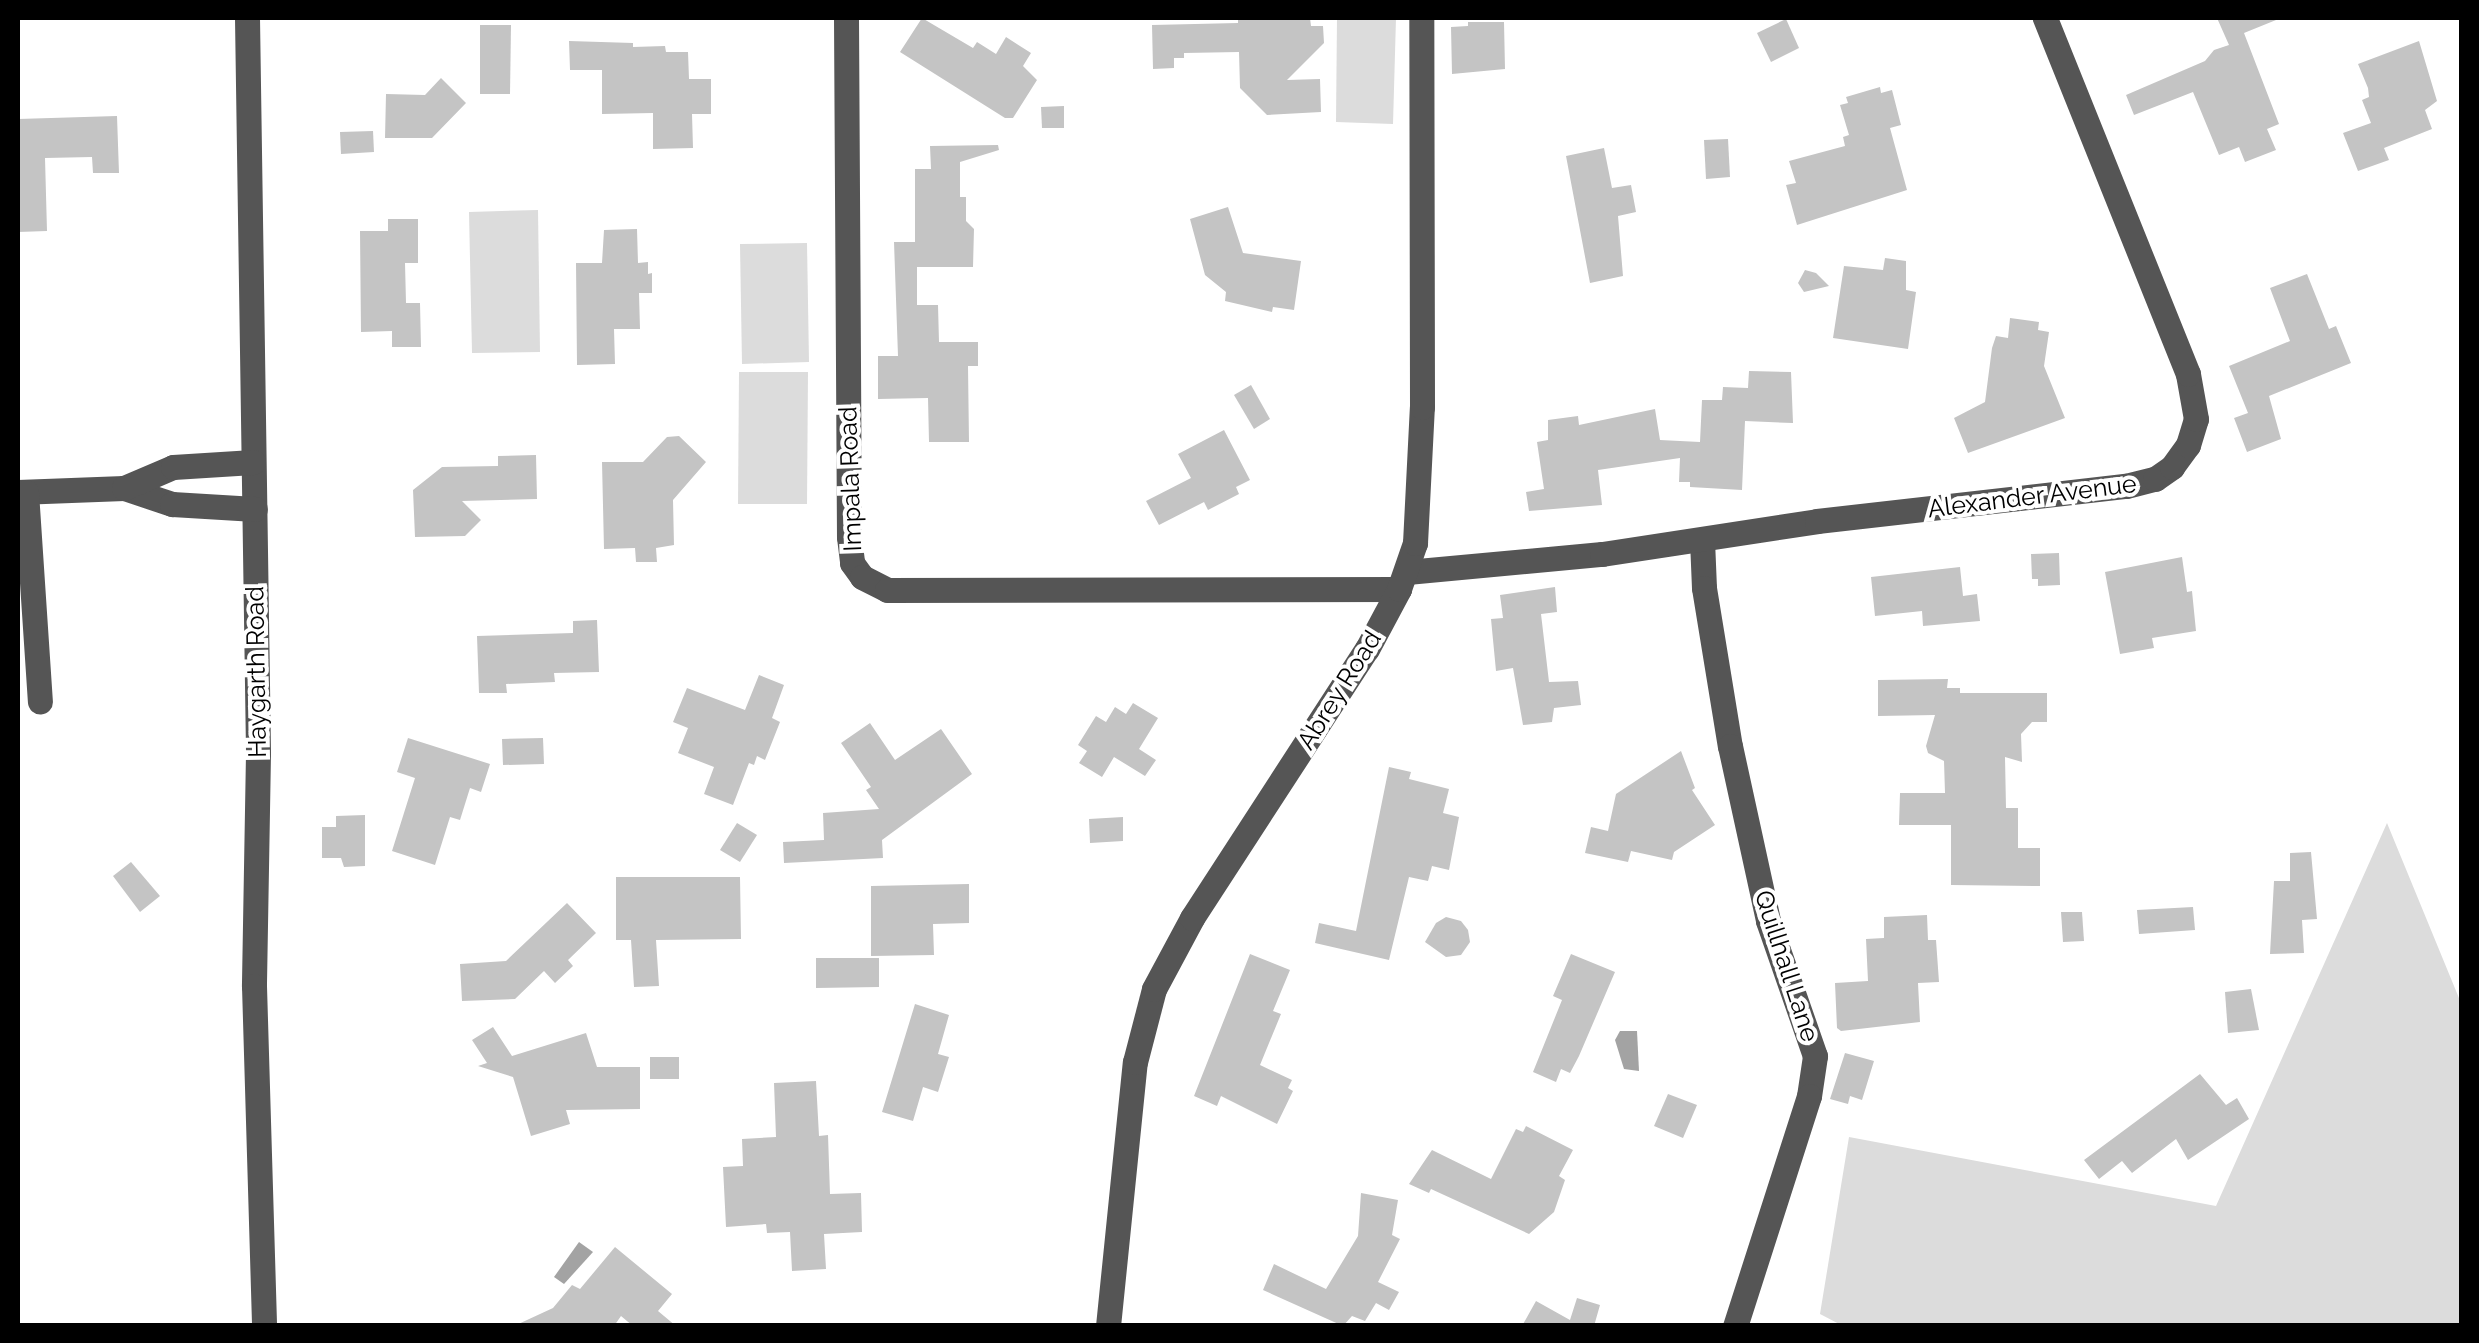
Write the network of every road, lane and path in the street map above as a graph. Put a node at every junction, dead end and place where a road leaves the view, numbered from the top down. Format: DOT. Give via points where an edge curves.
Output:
graph roads {
  1 [pos="247,18"];
  2 [pos="846,18"];
  3 [pos="1421,18"];
  4 [pos="2045,18"];
  5 [pos="252,462"];
  6 [pos="124,488"];
  7 [pos="22,492"];
  8 [pos="254,509"];
  9 [pos="1702,540"];
  10 [pos="1403,581"];
  11 [pos="40,702"];
  12 [pos="264,1326"];
  13 [pos="1108,1326"];
  14 [pos="1735,1326"];
  1 -- 5 [label="street, Haygarth Road"];
  2 -- 10 [label="street, Impala Road" via="849,537 852,563 862,577 887,590"];
  3 -- 10 [label="street, Abrey Road" via="1420,522"];
  4 -- 9 [label="street, Alexander Avenue" via="2188,374 2196,419 2180,456 2146,482"];
  5 -- 6 [label="street" via="173,466"];
  5 -- 8 [label="street, Haygarth Road"];
  6 -- 7 [label="street"];
  6 -- 8 [label="street" via="172,504"];
  7 -- 11 [label="street"];
  8 -- 12 [label="street, Haygarth Road" via="254,986"];
  9 -- 10 [label="street, Alexander Avenue"];
  9 -- 14 [label="street, Quillhall Lane" via="1730,746 1768,921 1815,1056 1809,1096"];
  10 -- 13 [label="street, Abrey Road" via="1154,990 1136,1062"];
}
